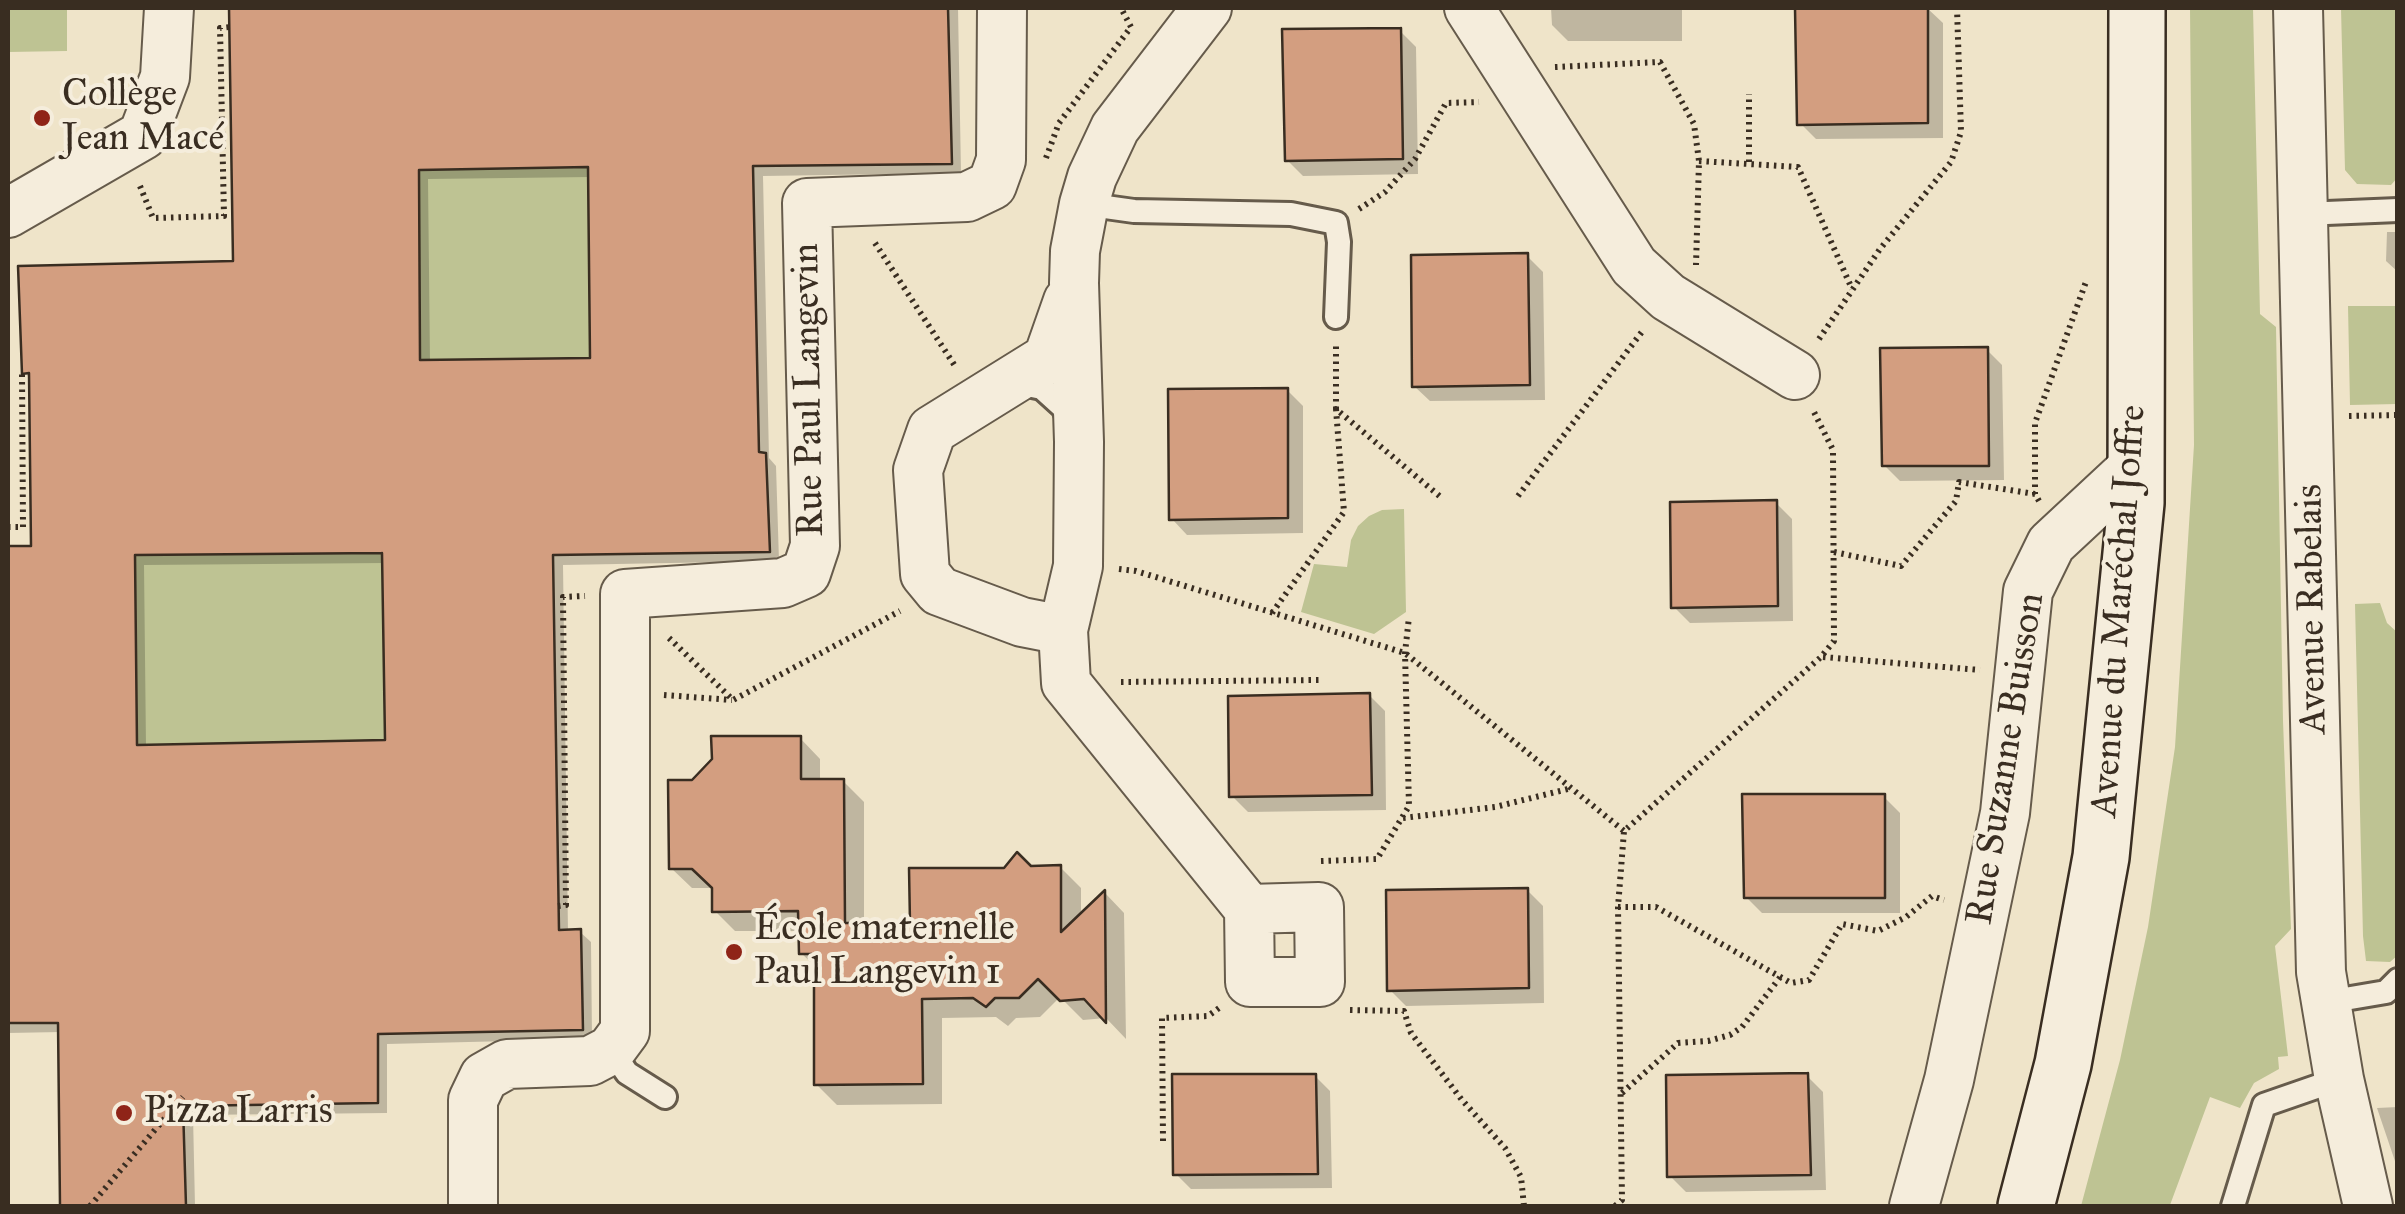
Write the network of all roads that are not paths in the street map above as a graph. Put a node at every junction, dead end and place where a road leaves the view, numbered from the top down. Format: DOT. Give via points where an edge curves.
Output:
graph roads {
  1 [pos="169,8"];
  2 [pos="1002,8"];
  3 [pos="1207,8"];
  4 [pos="1469,8"];
  5 [pos="2137,8"];
  6 [pos="2298,8"];
  7 [pos="1084,204"];
  8 [pos="2398,210"];
  9 [pos="8,212"];
  10 [pos="2303,214"];
  11 [pos="1074,283"];
  12 [pos="1336,317"];
  13 [pos="1795,375"];
  14 [pos="995,391"];
  15 [pos="1079,442"];
  16 [pos="2137,464"];
  17 [pos="1063,630"];
  18 [pos="1249,909"];
  19 [pos="2398,980"];
  20 [pos="2326,1002"];
  21 [pos="611,1050"];
  22 [pos="2339,1079"];
  23 [pos="665,1097"];
  24 [pos="473,1206"];
  25 [pos="1914,1206"];
  26 [pos="2026,1206"];
  27 [pos="2234,1206"];
  28 [pos="2368,1206"];
  1 -- 9 [label="street" via="165,78 143,135"];
  2 -- 21 [label="street, Rue Paul Langevin" via="1002,160 992,185 967,197 807,203 815,546 806,573 783,583 625,594 625,1030"];
  3 -- 7 [label="street" via="1115,128"];
  4 -- 13 [label="street" via="1634,266 1668,297"];
  5 -- 16 [label="main road, Avenue du Maréchal Joffre"];
  6 -- 10 [label="street, Avenue Rabelais"];
  7 -- 11 [label="street"];
  7 -- 12 [label="lane" via="1291,214 1336,223"];
  8 -- 10 [label="lane"];
  10 -- 20 [label="street, Avenue Rabelais"];
  11 -- 14 [label="street" via="1048,358"];
  11 -- 15 [label="street"];
  14 -- 15 [label="lane" via="1042,388 1063,407"];
  14 -- 17 [label="street" via="932,430 918,470 925,574 939,590"];
  15 -- 17 [label="street" via="1078,566"];
  16 -- 25 [label="street, Rue Suzanne Buisson" via="2051,544 2028,591 2005,813"];
  16 -- 26 [label="main road, Avenue du Maréchal Joffre" via="2101,857 2063,1064"];
  17 -- 18 [label="street" via="1066,683"];
  18 -- 18 [label="street" via="1250,982 1320,982 1319,907"];
  19 -- 20 [label="lane" via="2386,992"];
  20 -- 22 [label="street, Avenue Rabelais"];
  21 -- 23 [label="lane" via="627,1073"];
  21 -- 24 [label="street" via="590,1061 507,1064 484,1077 473,1100"];
  22 -- 27 [label="lane" via="2264,1105"];
  22 -- 28 [label="street, Avenue Rabelais"];
}
